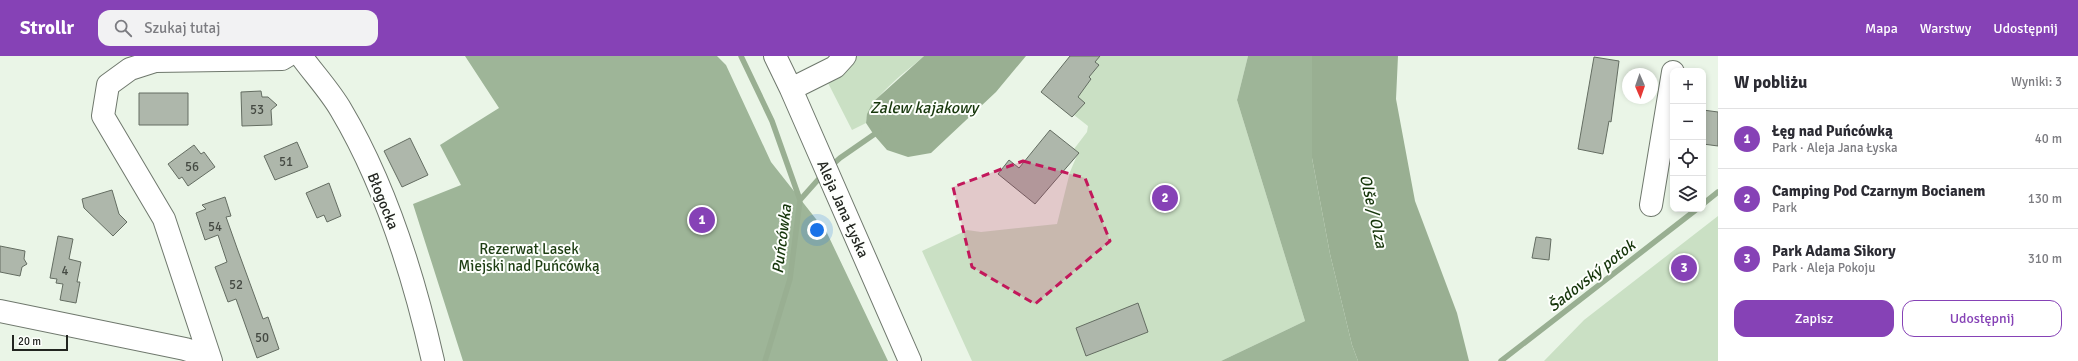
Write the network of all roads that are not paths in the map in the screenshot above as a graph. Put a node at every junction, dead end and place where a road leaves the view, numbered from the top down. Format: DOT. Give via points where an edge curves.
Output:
graph roads {
  1 [pos="287,56"];
  2 [pos="301,56"];
  3 [pos="775,56"];
  4 [pos="845,56"];
  5 [pos="1676,56"];
  6 [pos="1674,68"];
  7 [pos="791,89"];
  8 [pos="1670,89"];
  9 [pos="1651,205"];
  10 [pos="0,311"];
  11 [pos="210,359"];
  12 [pos="433,361"];
  13 [pos="910,361"];
  1 -- 11 [label="street" via="282,59 155,62 130,69 108,85 103,116 164,219"];
  2 -- 12 [label="street, Błogocka" via="341,110 380,187 404,256"];
  3 -- 7 [label="street, Aleja Jana Łyska"];
  4 -- 7 [label="street" via="835,67"];
  5 -- 6 [label="street"];
  7 -- 13 [label="street, Aleja Jana Łyska"];
  8 -- 9 [label="street"];
  10 -- 11 [label="street" via="185,349"];
}
